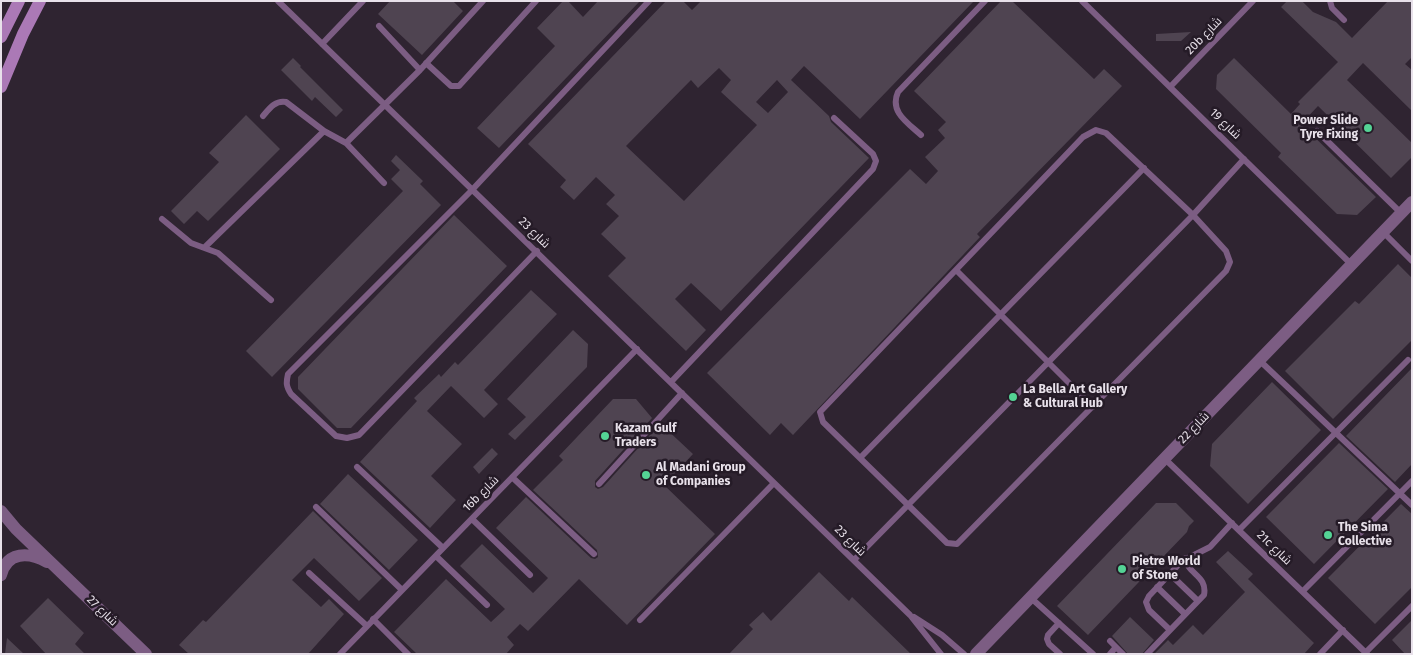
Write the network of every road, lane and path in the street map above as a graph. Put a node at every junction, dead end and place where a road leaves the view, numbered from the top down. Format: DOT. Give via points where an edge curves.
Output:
graph roads {
  1 [pos="19,1"];
  2 [pos="40,1"];
  3 [pos="278,1"];
  4 [pos="363,1"];
  5 [pos="483,1"];
  6 [pos="536,1"];
  7 [pos="649,1"];
  8 [pos="985,1"];
  9 [pos="1082,1"];
  10 [pos="1253,1"];
  11 [pos="1330,1"];
  12 [pos="1344,20"];
  13 [pos="379,26"];
  14 [pos="1,37"];
  15 [pos="322,44"];
  16 [pos="426,63"];
  17 [pos="420,70"];
  18 [pos="1,86"];
  19 [pos="1170,87"];
  20 [pos="384,104"];
  21 [pos="263,116"];
  22 [pos="834,118"];
  23 [pos="1317,131"];
  24 [pos="324,132"];
  25 [pos="921,135"];
  26 [pos="346,143"];
  27 [pos="1244,159"];
  28 [pos="1144,168"];
  29 [pos="384,183"];
  30 [pos="472,190"];
  31 [pos="1412,202"];
  32 [pos="1401,213"];
  33 [pos="1193,215"];
  34 [pos="162,219"];
  35 [pos="1383,232"];
  36 [pos="205,248"];
  37 [pos="537,251"];
  38 [pos="1412,261"];
  39 [pos="1352,264"];
  40 [pos="956,270"];
  41 [pos="272,300"];
  42 [pos="1000,315"];
  43 [pos="637,349"];
  44 [pos="1259,360"];
  45 [pos="1408,360"];
  46 [pos="1049,362"];
  47 [pos="671,382"];
  48 [pos="682,394"];
  49 [pos="1093,406"];
  50 [pos="1335,433"];
  51 [pos="860,458"];
  52 [pos="1165,459"];
  53 [pos="357,467"];
  54 [pos="513,478"];
  55 [pos="1412,481"];
  56 [pos="774,483"];
  57 [pos="599,484"];
  58 [pos="1400,493"];
  59 [pos="908,505"];
  60 [pos="1412,505"];
  61 [pos="316,507"];
  62 [pos="1,511"];
  63 [pos="472,519"];
  64 [pos="1232,523"];
  65 [pos="1239,530"];
  66 [pos="443,548"];
  67 [pos="594,554"];
  68 [pos="436,556"];
  69 [pos="1186,558"];
  70 [pos="854,560"];
  71 [pos="58,568"];
  72 [pos="309,574"];
  73 [pos="1170,574"];
  74 [pos="1,575"];
  75 [pos="530,575"];
  76 [pos="1157,587"];
  77 [pos="402,590"];
  78 [pos="1303,592"];
  79 [pos="1031,598"];
  80 [pos="1198,601"];
  81 [pos="487,605"];
  82 [pos="1412,606"];
  83 [pos="1185,614"];
  84 [pos="910,615"];
  85 [pos="373,619"];
  86 [pos="640,620"];
  87 [pos="1059,623"];
  88 [pos="367,626"];
  89 [pos="1170,630"];
  90 [pos="1343,630"];
  91 [pos="1110,641"];
  92 [pos="1116,647"];
  93 [pos="1367,653"];
  94 [pos="145,654"];
  95 [pos="340,654"];
  96 [pos="408,654"];
  97 [pos="941,654"];
  98 [pos="964,654"];
  99 [pos="976,654"];
  100 [pos="1060,654"];
  101 [pos="1093,654"];
  102 [pos="1110,654"];
  103 [pos="1123,654"];
  104 [pos="1147,654"];
  105 [pos="1320,654"];
  1 -- 14 [label="main road"];
  2 -- 18 [label="main road"];
  3 -- 15 [label="lane, شارع 23"];
  4 -- 15 [label="lane"];
  5 -- 16 [label="lane"];
  6 -- 16 [label="lane" via="458,86 451,86"];
  7 -- 30 [label="lane"];
  8 -- 25 [label="lane" via="898,92 895,103 899,114"];
  9 -- 19 [label="lane, شارع 19"];
  10 -- 19 [label="lane, 20b شارع"];
  11 -- 12 [label="lane" via="1332,8"];
  13 -- 17 [label="lane"];
  15 -- 20 [label="lane, شارع 23"];
  16 -- 17 [label="lane"];
  17 -- 20 [label="lane"];
  19 -- 27 [label="lane, شارع 19"];
  20 -- 26 [label="lane"];
  20 -- 30 [label="lane, شارع 23"];
  21 -- 24 [label="lane" via="275,104 286,102"];
  22 -- 47 [label="lane" via="873,154 876,161 873,169"];
  23 -- 32 [label="lane"];
  24 -- 26 [label="lane"];
  24 -- 36 [label="lane"];
  26 -- 29 [label="lane"];
  27 -- 33 [label="lane"];
  27 -- 39 [label="lane, شارع 19"];
  28 -- 33 [label="lane"];
  28 -- 40 [label="lane" via="1106,133 1096,130 1083,137"];
  28 -- 42 [label="lane"];
  30 -- 37 [label="lane, شارع 23"];
  30 -- 37 [label="lane" via="288,374 286,383 291,394 324,426 342,438 359,435"];
  31 -- 32 [label="street, شارع 22"];
  32 -- 35 [label="street, شارع 22"];
  33 -- 46 [label="lane"];
  33 -- 49 [label="lane" via="1226,251 1230,262 1226,271"];
  34 -- 36 [label="lane" via="191,242"];
  35 -- 38 [label="lane"];
  35 -- 39 [label="street, شارع 22"];
  36 -- 41 [label="lane" via="223,256"];
  37 -- 43 [label="lane, شارع 23"];
  39 -- 44 [label="street, شارع 22"];
  40 -- 42 [label="lane"];
  40 -- 51 [label="lane" via="820,412 823,422"];
  42 -- 46 [label="lane"];
  42 -- 51 [label="lane"];
  43 -- 47 [label="lane, شارع 23"];
  43 -- 54 [label="lane, 16b شارع"];
  44 -- 50 [label="lane"];
  44 -- 52 [label="street, شارع 22"];
  45 -- 50 [label="lane"];
  46 -- 49 [label="lane"];
  46 -- 59 [label="lane"];
  47 -- 48 [label="lane, شارع 23"];
  48 -- 56 [label="lane, شارع 23"];
  48 -- 57 [label="lane"];
  49 -- 59 [label="lane" via="957,544 947,543"];
  50 -- 58 [label="lane"];
  50 -- 65 [label="lane"];
  51 -- 59 [label="lane"];
  52 -- 64 [label="lane, 21c شارع"];
  52 -- 79 [label="street, شارع 22"];
  53 -- 66 [label="lane"];
  54 -- 63 [label="lane, 16b شارع"];
  54 -- 67 [label="lane"];
  55 -- 58 [label="lane"];
  56 -- 70 [label="lane, شارع 23"];
  56 -- 86 [label="lane"];
  58 -- 60 [label="lane"];
  58 -- 78 [label="lane"];
  59 -- 70 [label="lane"];
  61 -- 77 [label="lane"];
  62 -- 71 [label="street, شارع 27"];
  63 -- 66 [label="lane, 16b شارع"];
  63 -- 75 [label="lane"];
  64 -- 65 [label="lane, 21c شارع"];
  64 -- 69 [label="lane" via="1210,547"];
  65 -- 78 [label="lane, 21c شارع"];
  66 -- 68 [label="lane, 16b شارع"];
  68 -- 77 [label="lane, 16b شارع"];
  68 -- 81 [label="lane"];
  69 -- 73 [label="lane"];
  69 -- 80 [label="lane" via="1186,564 1204,584 1204,593"];
  70 -- 84 [label="lane, شارع 23"];
  71 -- 74 [label="street, شارع 27" via="38,557 26,555 9,562"];
  71 -- 94 [label="street, شارع 27"];
  72 -- 88 [label="lane"];
  73 -- 76 [label="lane"];
  73 -- 80 [label="lane"];
  76 -- 83 [label="lane"];
  76 -- 89 [label="lane" via="1149,596 1147,605"];
  77 -- 85 [label="lane, 16b شارع"];
  78 -- 90 [label="lane, 21c شارع"];
  79 -- 87 [label="lane"];
  79 -- 99 [label="street, شارع 22"];
  80 -- 83 [label="lane"];
  82 -- 93 [label="lane"];
  83 -- 89 [label="lane"];
  84 -- 97 [label="lane, شارع 23"];
  84 -- 98 [label="lane, شارع 23" via="942,635"];
  85 -- 88 [label="lane, 16b شارع"];
  85 -- 96 [label="lane"];
  87 -- 100 [label="lane" via="1047,639"];
  87 -- 101 [label="lane"];
  88 -- 95 [label="lane, 16b شارع"];
  89 -- 104 [label="lane"];
  90 -- 93 [label="lane, 21c شارع"];
  90 -- 105 [label="lane"];
  91 -- 92 [label="lane"];
  92 -- 102 [label="lane"];
  92 -- 103 [label="lane"];
}
